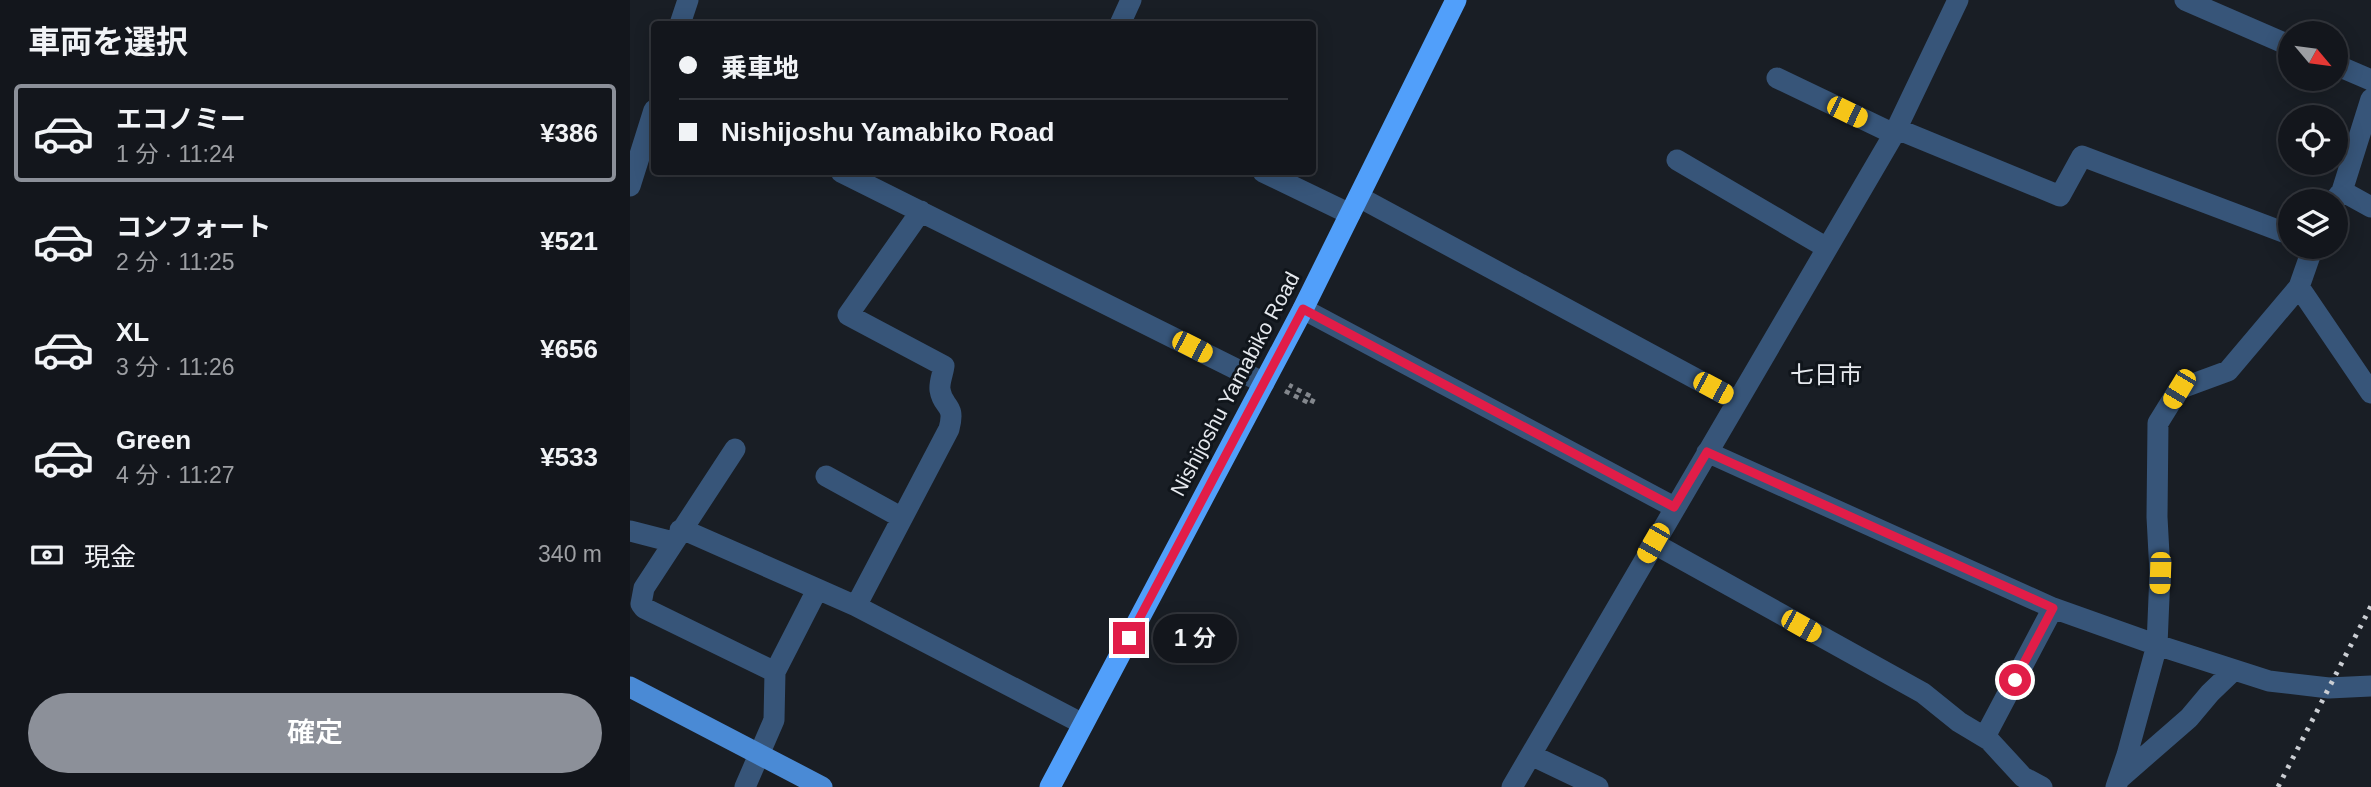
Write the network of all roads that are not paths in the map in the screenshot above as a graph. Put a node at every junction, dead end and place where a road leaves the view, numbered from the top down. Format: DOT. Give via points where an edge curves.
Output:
graph roads {
  1 [pos="688,0"];
  2 [pos="1131,0"];
  3 [pos="1456,0"];
  4 [pos="1958,0"];
  5 [pos="2185,0"];
  6 [pos="681,21"];
  7 [pos="1122,21"];
  8 [pos="2278,40"];
  9 [pos="2348,70"];
  10 [pos="1777,78"];
  11 [pos="2371,80"];
  12 [pos="2371,99"];
  13 [pos="651,120"];
  14 [pos="1895,132"];
  15 [pos="1677,160"];
  16 [pos="847,175"];
  17 [pos="1271,175"];
  18 [pos="630,187"];
  19 [pos="2340,189"];
  20 [pos="2348,199"];
  21 [pos="1354,205"];
  22 [pos="2371,206"];
  23 [pos="921,211"];
  24 [pos="2278,231"];
  25 [pos="1827,248"];
  26 [pos="2309,259"];
  27 [pos="2299,286"];
  28 [pos="1303,309"];
  29 [pos="1274,387"];
  30 [pos="2371,393"];
  31 [pos="1737,401"];
  32 [pos="735,449"];
  33 [pos="1707,452"];
  34 [pos="826,476"];
  35 [pos="1674,507"];
  36 [pos="902,515"];
  37 [pos="630,531"];
  38 [pos="676,536"];
  39 [pos="1653,543"];
  40 [pos="817,590"];
  41 [pos="856,606"];
  42 [pos="2053,608"];
  43 [pos="2157,645"];
  44 [pos="2234,670"];
  45 [pos="775,671"];
  46 [pos="2371,685"];
  47 [pos="630,687"];
  48 [pos="1083,724"];
  49 [pos="1990,729"];
  50 [pos="757,754"];
  51 [pos="1531,755"];
  52 [pos="2117,784"];
  53 [pos="745,787"];
  54 [pos="822,787"];
  55 [pos="1050,787"];
  56 [pos="1512,787"];
  57 [pos="1598,787"];
  58 [pos="2042,787"];
  1 -- 6 [label="street"];
  2 -- 7 [label="street"];
  3 -- 21 [label="highway, Nishijoshu Yamabiko Road"];
  4 -- 14 [label="street"];
  5 -- 8 [label="street"];
  9 -- 11 [label="street"];
  10 -- 14 [label="street"];
  12 -- 19 [label="street"];
  13 -- 18 [label="street"];
  14 -- 24 [label="street" via="2060,196 2082,156"];
  14 -- 25 [label="street"];
  15 -- 25 [label="street"];
  16 -- 23 [label="street"];
  17 -- 21 [label="street"];
  20 -- 22 [label="street"];
  21 -- 28 [label="highway, Nishijoshu Yamabiko Road"];
  21 -- 31 [label="street"];
  23 -- 29 [label="street"];
  23 -- 36 [label="street" via="848,314 944,366 939,386 950,405 949,429"];
  25 -- 31 [label="street"];
  26 -- 27 [label="street"];
  27 -- 30 [label="street"];
  27 -- 43 [label="street" via="2228,372 2179,389 2158,422"];
  28 -- 29 [label="highway, Nishijoshu Yamabiko Road"];
  28 -- 35 [label="street"];
  29 -- 48 [label="highway, Nishijoshu Yamabiko Road"];
  31 -- 33 [label="street"];
  32 -- 38 [label="street"];
  33 -- 35 [label="street"];
  33 -- 42 [label="street"];
  34 -- 36 [label="street"];
  35 -- 39 [label="street"];
  36 -- 41 [label="street"];
  37 -- 38 [label="street"];
  38 -- 40 [label="street"];
  38 -- 45 [label="street" via="644,588 641,604"];
  39 -- 51 [label="street"];
  39 -- 58 [label="street" via="1923,693 1989,740 2023,777"];
  40 -- 41 [label="street"];
  40 -- 45 [label="street"];
  41 -- 48 [label="street"];
  42 -- 43 [label="street"];
  42 -- 49 [label="street"];
  43 -- 44 [label="street"];
  43 -- 52 [label="street"];
  44 -- 46 [label="street" via="2269,681 2329,688"];
  44 -- 52 [label="street"];
  45 -- 50 [label="street" via="774,720"];
  47 -- 50 [label="main road"];
  48 -- 55 [label="highway, Nishijoshu Yamabiko Road"];
  50 -- 53 [label="street"];
  50 -- 54 [label="main road"];
  51 -- 56 [label="street"];
  51 -- 57 [label="street"];
}
